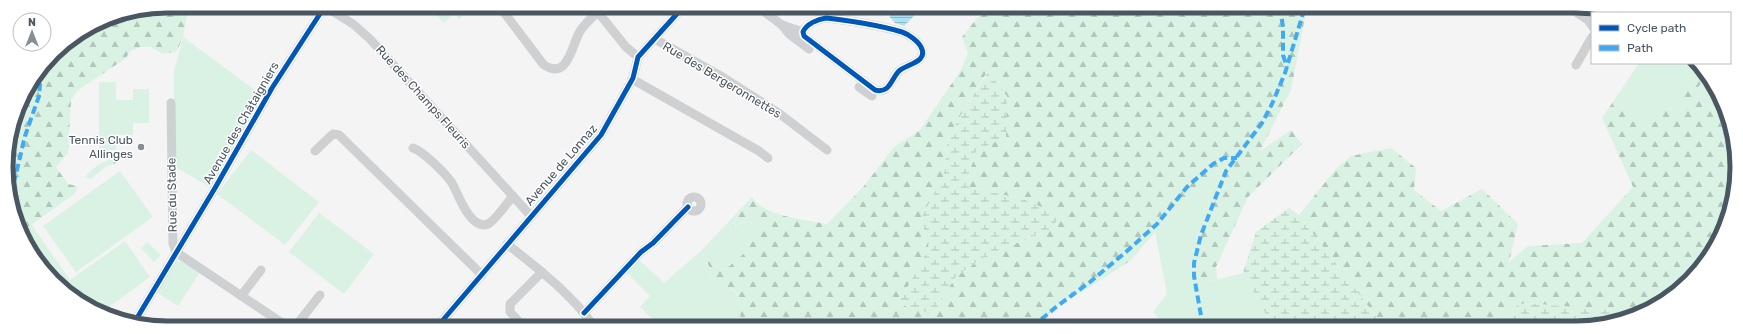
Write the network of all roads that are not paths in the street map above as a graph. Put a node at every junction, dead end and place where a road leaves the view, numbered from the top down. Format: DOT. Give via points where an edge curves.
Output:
graph roads {
  1 [pos="320,13"];
  2 [pos="336,13"];
  3 [pos="505,13"];
  4 [pos="593,13"];
  5 [pos="599,13"];
  6 [pos="678,13"];
  7 [pos="766,13"];
  8 [pos="1577,13"];
  9 [pos="1591,24"];
  10 [pos="782,25"];
  11 [pos="803,32"];
  12 [pos="655,39"];
  13 [pos="1591,39"];
  14 [pos="638,57"];
  15 [pos="1576,65"];
  16 [pos="632,80"];
  17 [pos="872,96"];
  18 [pos="171,103"];
  19 [pos="413,148"];
  20 [pos="827,150"];
  21 [pos="315,151"];
  22 [pos="768,158"];
  23 [pos="513,196"];
  24 [pos="688,207"];
  25 [pos="531,216"];
  26 [pos="507,244"];
  27 [pos="176,252"];
  28 [pos="260,270"];
  29 [pos="542,272"];
  30 [pos="482,275"];
  31 [pos="320,295"];
  32 [pos="241,296"];
  33 [pos="584,313"];
  34 [pos="139,318"];
  35 [pos="279,321"];
  36 [pos="300,321"];
  37 [pos="442,321"];
  38 [pos="518,321"];
  39 [pos="589,321"];
  1 -- 27 [label="street, Avenue des Châtaigniers" via="272,88"];
  2 -- 23 [label="street, Rue des Champs Fleuris" via="370,39"];
  3 -- 4 [label="street" via="543,64 552,69 565,64 580,30"];
  5 -- 14 [label="street" via="626,47"];
  6 -- 12 [label="street, Avenue de Lonnaz"];
  7 -- 10 [label="street"];
  8 -- 9 [label="street"];
  10 -- 11 [label="street"];
  10 -- 17 [label="street" via="792,36"];
  11 -- 11 [label="street" via="805,38 872,89 879,91 889,88 898,72 918,61 922,53 920,44 904,33 830,18 819,19"];
  12 -- 14 [label="street, Avenue de Lonnaz"];
  12 -- 20 [label="street, Rue des Bergeronnettes" via="724,78 780,114"];
  13 -- 15 [label="street"];
  14 -- 16 [label="street, Avenue de Lonnaz"];
  16 -- 22 [label="street"];
  16 -- 25 [label="street, Avenue de Lonnaz" via="603,132"];
  18 -- 27 [label="street, Rue du Stade" via="173,243"];
  19 -- 23 [label="street" via="422,152 449,180 462,205 479,223 490,222"];
  21 -- 30 [label="street" via="332,134 339,135"];
  23 -- 25 [label="street, Rue des Champs Fleuris"];
  24 -- 33 [label="street" via="654,243 641,252"];
  25 -- 26 [label="street, Avenue de Lonnaz"];
  26 -- 29 [label="street"];
  26 -- 30 [label="street, Avenue de Lonnaz"];
  27 -- 32 [label="street"];
  27 -- 34 [label="street"];
  28 -- 32 [label="street"];
  29 -- 33 [label="street"];
  29 -- 38 [label="street" via="510,304 510,312"];
  30 -- 37 [label="street, Avenue de Lonnaz"];
  31 -- 36 [label="street"];
  32 -- 35 [label="street"];
  33 -- 39 [label="street"];
}
